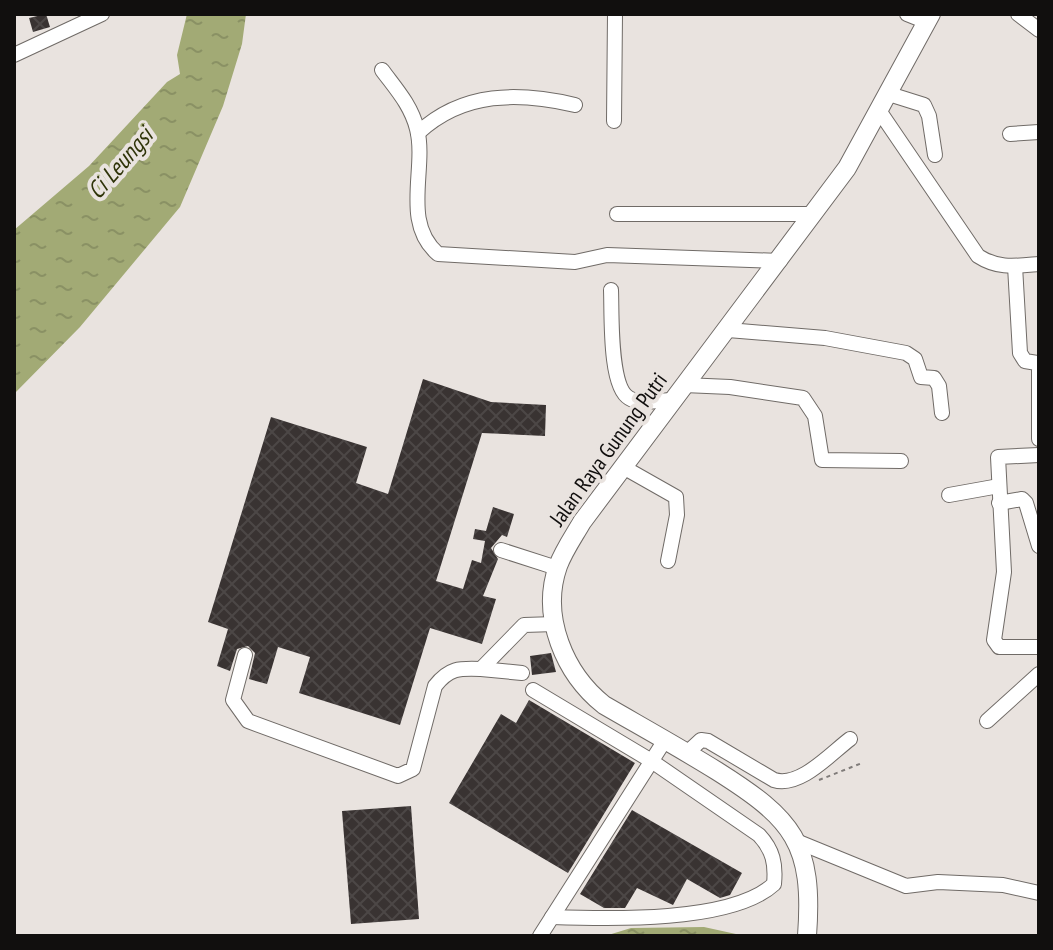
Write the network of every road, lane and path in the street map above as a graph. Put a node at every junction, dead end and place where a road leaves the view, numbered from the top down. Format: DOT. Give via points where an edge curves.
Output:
graph roads {
  1 [pos="102,14"];
  2 [pos="615,14"];
  3 [pos="907,14"];
  4 [pos="1018,14"];
  5 [pos="929,18"];
  6 [pos="1039,30"];
  7 [pos="14,55"];
  8 [pos="382,70"];
  9 [pos="889,94"];
  10 [pos="575,105"];
  11 [pos="880,112"];
  12 [pos="614,121"];
  13 [pos="1039,132"];
  14 [pos="418,133"];
  15 [pos="1010,134"];
  16 [pos="935,155"];
  17 [pos="617,214"];
  18 [pos="814,214"];
  19 [pos="780,261"];
  20 [pos="1039,264"];
  21 [pos="1015,266"];
  22 [pos="611,290"];
  23 [pos="728,330"];
  24 [pos="678,392"];
  25 [pos="942,413"];
  26 [pos="1039,439"];
  27 [pos="1039,455"];
  28 [pos="901,461"];
  29 [pos="623,467"];
  30 [pos="999,486"];
  31 [pos="949,495"];
  32 [pos="999,503"];
  33 [pos="1039,546"];
  34 [pos="501,550"];
  35 [pos="668,561"];
  36 [pos="557,568"];
  37 [pos="555,624"];
  38 [pos="1039,647"];
  39 [pos="245,655"];
  40 [pos="481,669"];
  41 [pos="522,673"];
  42 [pos="1039,674"];
  43 [pos="533,690"];
  44 [pos="987,721"];
  45 [pos="850,739"];
  46 [pos="665,740"];
  47 [pos="688,752"];
  48 [pos="650,760"];
  49 [pos="796,841"];
  50 [pos="1039,893"];
  51 [pos="552,917"];
  52 [pos="540,936"];
  53 [pos="807,936"];
  1 -- 7 [label="street"];
  2 -- 12 [label="street"];
  3 -- 5 [label="street"];
  4 -- 6 [label="street"];
  5 -- 9 [label="main road, Jalan Raya Gunung Putri"];
  8 -- 14 [label="street" via="411,110"];
  9 -- 11 [label="main road, Jalan Raya Gunung Putri"];
  9 -- 16 [label="street" via="924,105"];
  10 -- 14 [label="street" via="510,95 473,101 433,119"];
  11 -- 18 [label="main road, Jalan Raya Gunung Putri"];
  11 -- 21 [label="street" via="978,256 992,265"];
  13 -- 15 [label="street"];
  14 -- 19 [label="street" via="419,223 424,242 438,254 575,262 607,255"];
  17 -- 18 [label="street"];
  18 -- 19 [label="main road, Jalan Raya Gunung Putri"];
  19 -- 23 [label="main road, Jalan Raya Gunung Putri"];
  20 -- 21 [label="street"];
  21 -- 26 [label="street" via="1020,353 1039,368"];
  22 -- 24 [label="street" via="616,382 625,396 638,401"];
  23 -- 24 [label="main road, Jalan Raya Gunung Putri"];
  23 -- 25 [label="street" via="825,338 906,353 915,359 921,377 934,378 939,386"];
  24 -- 28 [label="street" via="730,387 803,398 815,416 822,460"];
  24 -- 29 [label="main road, Jalan Raya Gunung Putri"];
  27 -- 30 [label="street" via="998,457"];
  29 -- 35 [label="street" via="676,497"];
  29 -- 36 [label="main road, Jalan Raya Gunung Putri" via="582,522"];
  30 -- 31 [label="street"];
  30 -- 32 [label="street"];
  32 -- 33 [label="street" via="1026,503"];
  32 -- 38 [label="street" via="1004,572 994,640 999,647"];
  34 -- 36 [label="street"];
  36 -- 37 [label="main road, Jalan Raya Gunung Putri"];
  37 -- 40 [label="street" via="524,625"];
  37 -- 46 [label="main road, Jalan Raya Gunung Putri" via="569,667 586,690"];
  39 -- 40 [label="street" via="233,700 248,721 398,776 413,769 435,686 443,675 455,667"];
  40 -- 41 [label="street"];
  42 -- 44 [label="street"];
  43 -- 48 [label="street"];
  45 -- 47 [label="street" via="786,782 708,741 701,740"];
  46 -- 47 [label="main road, Jalan Raya Gunung Putri"];
  46 -- 48 [label="street"];
  47 -- 49 [label="main road, Jalan Raya Gunung Putri" via="766,801"];
  48 -- 51 [label="street"];
  48 -- 51 [label="street" via="759,835 774,859 774,884 763,894 729,906 687,913"];
  49 -- 50 [label="street" via="906,886 1003,885"];
  49 -- 53 [label="main road, Jalan Raya Gunung Putri" via="806,866"];
  51 -- 52 [label="street"];
}
